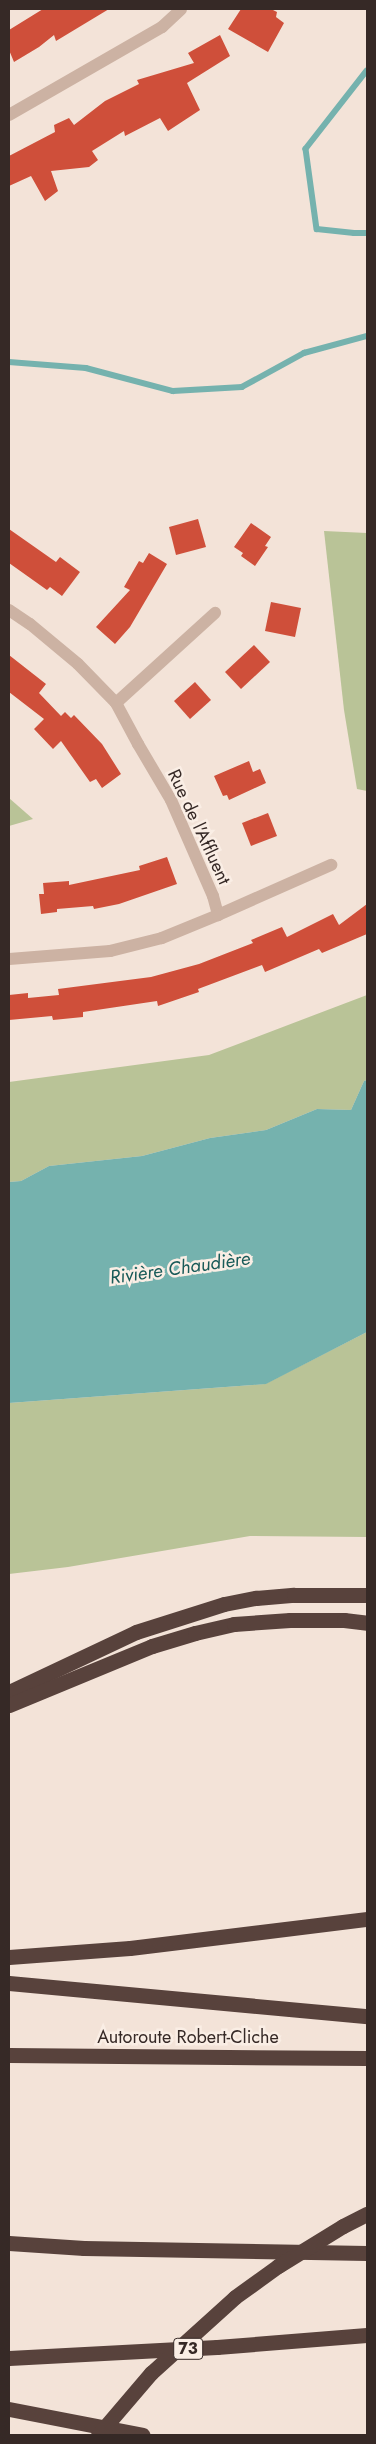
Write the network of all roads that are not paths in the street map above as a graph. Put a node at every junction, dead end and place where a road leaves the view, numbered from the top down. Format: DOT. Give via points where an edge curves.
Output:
graph roads {
  1 [pos="181,9"];
  2 [pos="9,115"];
  3 [pos="9,610"];
  4 [pos="215,613"];
  5 [pos="116,703"];
  6 [pos="331,866"];
  7 [pos="218,915"];
  8 [pos="9,959"];
  9 [pos="367,1595"];
  10 [pos="367,1623"];
  11 [pos="9,1692"];
  12 [pos="9,1705"];
  13 [pos="367,1919"];
  14 [pos="9,1957"];
  15 [pos="9,1983"];
  16 [pos="367,2016"];
  17 [pos="9,2055"];
  18 [pos="367,2058"];
  19 [pos="367,2214"];
  20 [pos="9,2243"];
  21 [pos="367,2253"];
  22 [pos="367,2335"];
  23 [pos="9,2358"];
  24 [pos="9,2409"];
  25 [pos="98,2435"];
  26 [pos="142,2435"];
  1 -- 2 [label="street" via="162,27"];
  3 -- 5 [label="street, Rue de l'Affluent" via="78,664"];
  4 -- 5 [label="street"];
  5 -- 7 [label="street, Rue de l'Affluent" via="171,800 213,896"];
  6 -- 7 [label="street, Rue de l'Affluent"];
  7 -- 8 [label="street, Rue de l'Affluent" via="162,938 110,950"];
  9 -- 11 [label="highway" via="256,1598 187,1614 136,1632"];
  10 -- 12 [label="highway" via="290,1620 234,1624 152,1646"];
  13 -- 14 [label="highway" via="130,1948"];
  15 -- 16 [label="highway"];
  17 -- 18 [label="highway, Autoroute Robert-Cliche"];
  19 -- 25 [label="highway" via="278,2266 235,2297 151,2373"];
  20 -- 21 [label="highway" via="84,2248"];
  22 -- 23 [label="highway, 73"];
  24 -- 26 [label="highway"];
}
